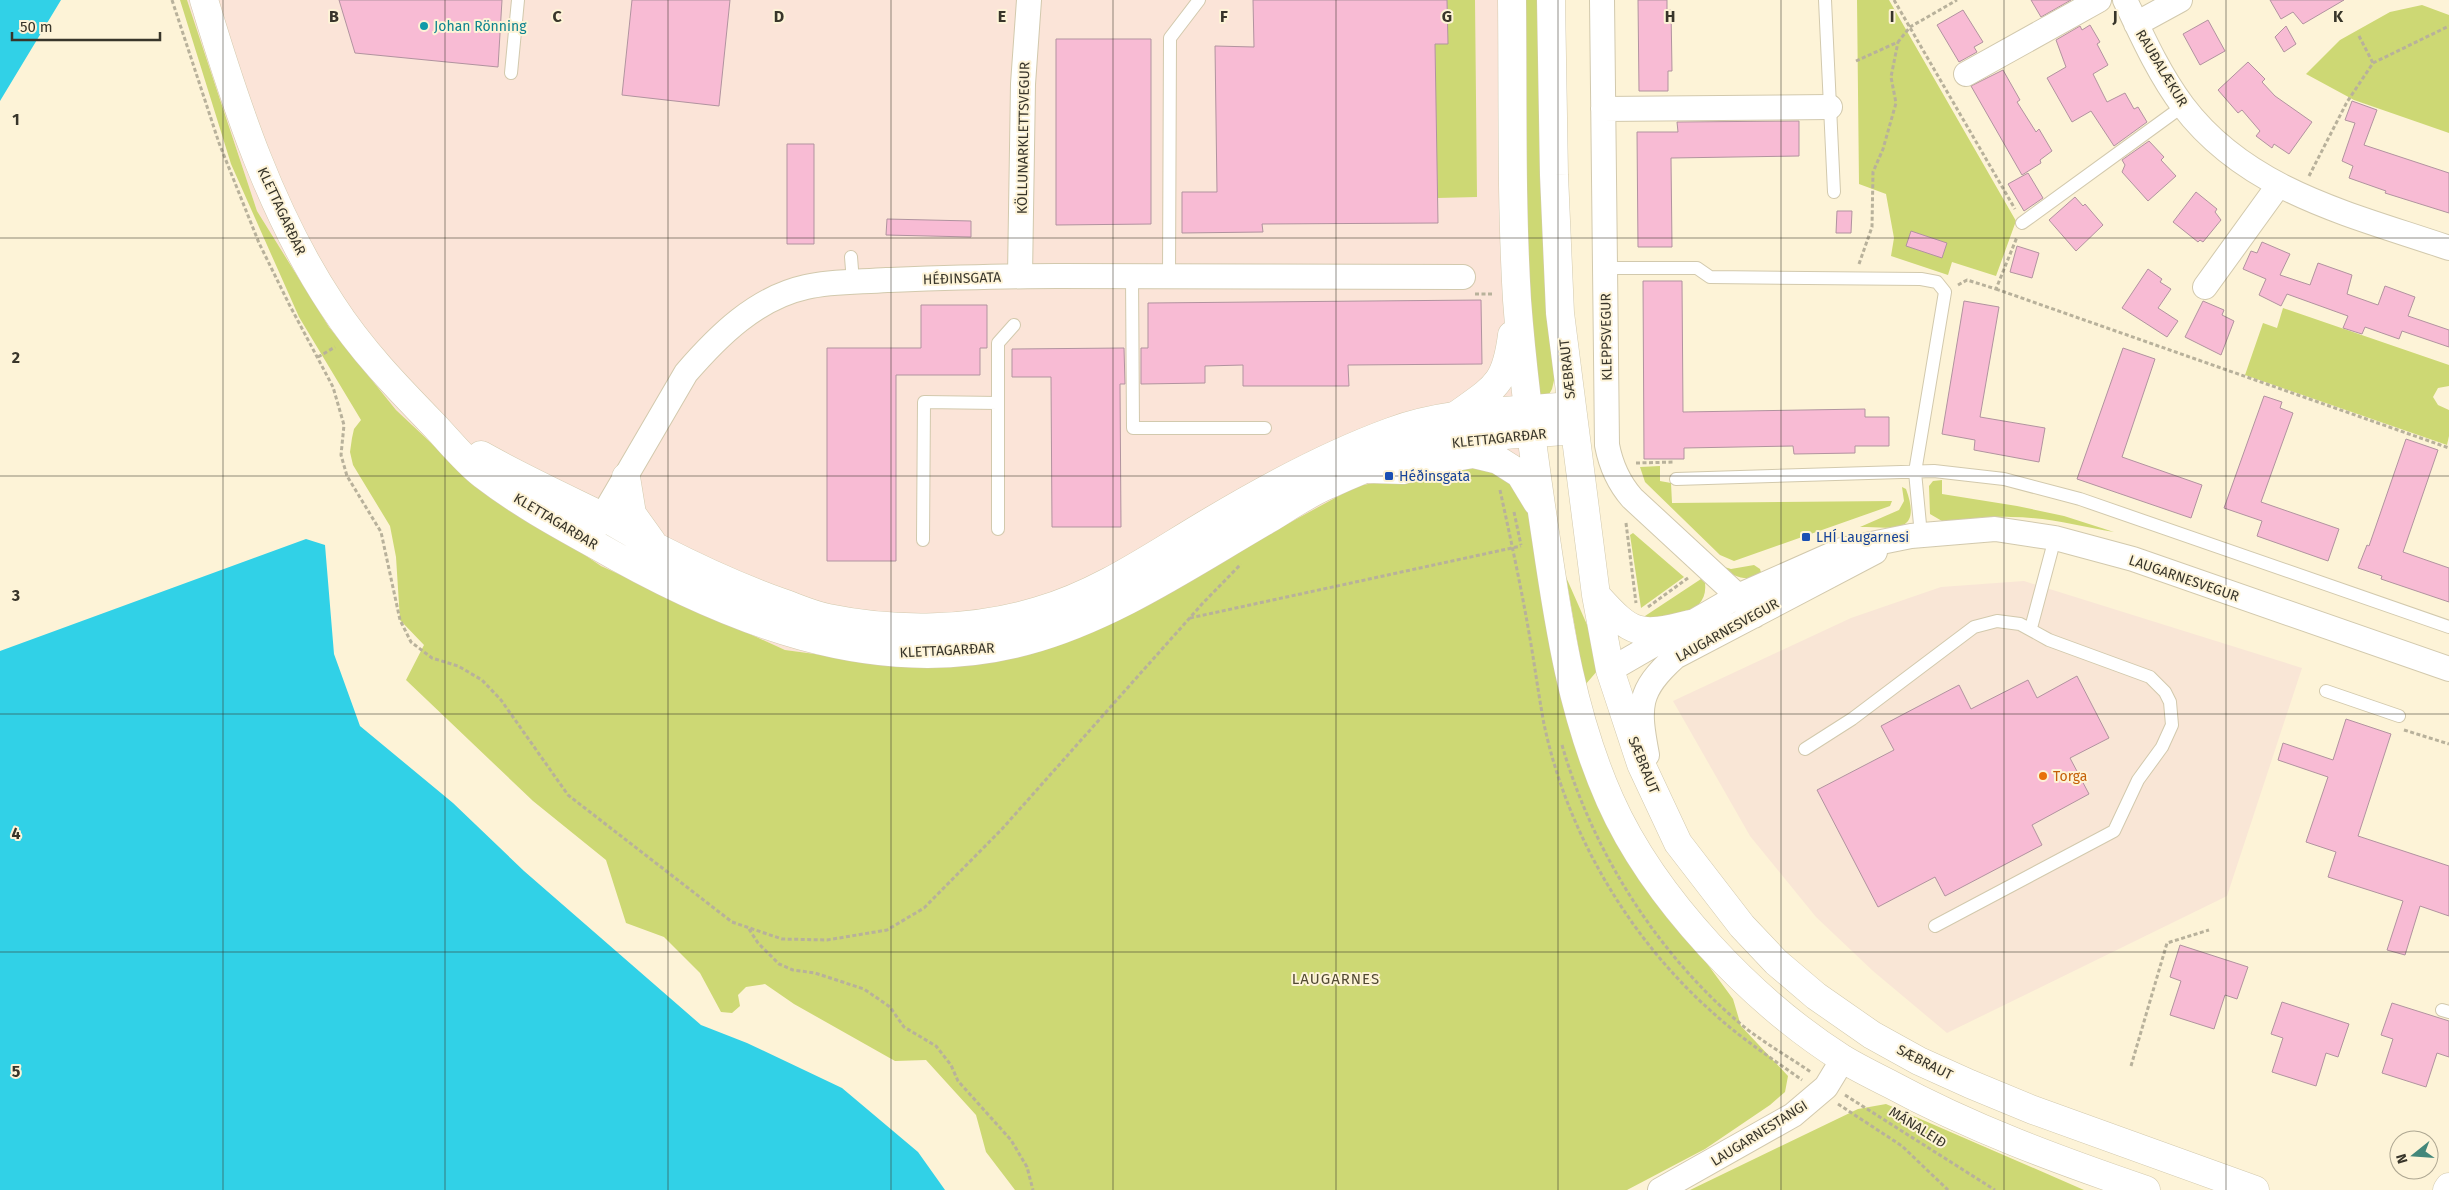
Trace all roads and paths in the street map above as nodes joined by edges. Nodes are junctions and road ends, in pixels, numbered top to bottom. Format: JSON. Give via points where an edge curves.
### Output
{"nodes":[{"id":1,"x":172,"y":0,"type":"edge"},
{"id":2,"x":204,"y":0,"type":"edge"},
{"id":3,"x":518,"y":0,"type":"edge"},
{"id":4,"x":1029,"y":0,"type":"edge"},
{"id":5,"x":1199,"y":0,"type":"edge"},
{"id":6,"x":1512,"y":0,"type":"edge"},
{"id":7,"x":1551,"y":0,"type":"edge"},
{"id":8,"x":1602,"y":0,"type":"edge"},
{"id":9,"x":1825,"y":0,"type":"edge"},
{"id":10,"x":1894,"y":0,"type":"edge"},
{"id":11,"x":1957,"y":0,"type":"edge"},
{"id":12,"x":2099,"y":0,"type":"edge"},
{"id":13,"x":2125,"y":0,"type":"edge"},
{"id":14,"x":2180,"y":0,"type":"edge"},
{"id":15,"x":2136,"y":24,"type":"junction"},
{"id":16,"x":2449,"y":26,"type":"edge"},
{"id":17,"x":1910,"y":28,"type":"junction"},
{"id":18,"x":2359,"y":36,"type":"dead end"},
{"id":19,"x":1898,"y":42,"type":"junction"},
{"id":20,"x":1856,"y":61,"type":"dead end"},
{"id":21,"x":2373,"y":63,"type":"junction"},
{"id":22,"x":511,"y":73,"type":"dead end"},
{"id":23,"x":1966,"y":74,"type":"dead end"},
{"id":24,"x":2183,"y":106,"type":"junction"},
{"id":25,"x":1830,"y":107,"type":"junction"},
{"id":26,"x":1603,"y":110,"type":"junction"},
{"id":27,"x":2306,"y":180,"type":"dead end"},
{"id":28,"x":2278,"y":186,"type":"junction"},
{"id":29,"x":1834,"y":192,"type":"dead end"},
{"id":30,"x":2022,"y":222,"type":"junction"},
{"id":31,"x":2449,"y":248,"type":"edge"},
{"id":32,"x":851,"y":257,"type":"dead end"},
{"id":33,"x":1605,"y":268,"type":"junction"},
{"id":34,"x":1020,"y":276,"type":"junction"},
{"id":35,"x":1132,"y":276,"type":"junction"},
{"id":36,"x":1169,"y":276,"type":"junction"},
{"id":37,"x":1463,"y":277,"type":"dead end"},
{"id":38,"x":1855,"y":279,"type":"junction"},
{"id":39,"x":853,"y":282,"type":"junction"},
{"id":40,"x":2205,"y":287,"type":"dead end"},
{"id":41,"x":1996,"y":289,"type":"junction"},
{"id":42,"x":1945,"y":292,"type":"junction"},
{"id":43,"x":1517,"y":296,"type":"junction"},
{"id":44,"x":1014,"y":325,"type":"dead end"},
{"id":45,"x":342,"y":342,"type":"dead end"},
{"id":46,"x":318,"y":357,"type":"junction"},
{"id":47,"x":998,"y":403,"type":"junction"},
{"id":48,"x":1458,"y":414,"type":"junction"},
{"id":49,"x":1572,"y":418,"type":"junction"},
{"id":50,"x":428,"y":419,"type":"junction"},
{"id":51,"x":1530,"y":422,"type":"junction"},
{"id":52,"x":1265,"y":428,"type":"dead end"},
{"id":53,"x":2449,"y":448,"type":"edge"},
{"id":54,"x":1368,"y":469,"type":"junction"},
{"id":55,"x":1916,"y":472,"type":"junction"},
{"id":56,"x":626,"y":477,"type":"junction"},
{"id":57,"x":1676,"y":480,"type":"dead end"},
{"id":58,"x":1542,"y":509,"type":"junction"},
{"id":59,"x":603,"y":517,"type":"junction"},
{"id":60,"x":1626,"y":518,"type":"dead end"},
{"id":61,"x":998,"y":529,"type":"dead end"},
{"id":62,"x":1916,"y":536,"type":"junction"},
{"id":63,"x":2055,"y":538,"type":"junction"},
{"id":64,"x":923,"y":540,"type":"dead end"},
{"id":65,"x":588,"y":541,"type":"junction"},
{"id":66,"x":1521,"y":546,"type":"dead end"},
{"id":67,"x":656,"y":547,"type":"junction"},
{"id":68,"x":1249,"y":558,"type":"dead end"},
{"id":69,"x":1691,"y":575,"type":"dead end"},
{"id":70,"x":1596,"y":595,"type":"junction"},
{"id":71,"x":1738,"y":596,"type":"junction"},
{"id":72,"x":1636,"y":604,"type":"dead end"},
{"id":73,"x":1647,"y":608,"type":"dead end"},
{"id":74,"x":1754,"y":616,"type":"junction"},
{"id":75,"x":1190,"y":618,"type":"junction"},
{"id":76,"x":1690,"y":624,"type":"junction"},
{"id":77,"x":2449,"y":626,"type":"edge"},
{"id":78,"x":2031,"y":628,"type":"junction"},
{"id":79,"x":2449,"y":669,"type":"edge"},
{"id":80,"x":1610,"y":670,"type":"junction"},
{"id":81,"x":2326,"y":691,"type":"dead end"},
{"id":82,"x":1579,"y":715,"type":"junction"},
{"id":83,"x":2399,"y":716,"type":"dead end"},
{"id":84,"x":1805,"y":749,"type":"dead end"},
{"id":85,"x":1654,"y":792,"type":"junction"},
{"id":86,"x":1935,"y":926,"type":"dead end"},
{"id":87,"x":749,"y":928,"type":"junction"},
{"id":88,"x":2208,"y":930,"type":"dead end"},
{"id":89,"x":1843,"y":1059,"type":"junction"},
{"id":90,"x":2131,"y":1066,"type":"dead end"},
{"id":91,"x":1828,"y":1084,"type":"junction"},
{"id":92,"x":2096,"y":1173,"type":"junction"},
{"id":93,"x":1033,"y":1190,"type":"edge"},
{"id":94,"x":1660,"y":1190,"type":"edge"},
{"id":95,"x":1995,"y":1190,"type":"edge"},
{"id":96,"x":2130,"y":1190,"type":"edge"},
{"id":97,"x":2146,"y":1190,"type":"edge"},
{"id":98,"x":2255,"y":1190,"type":"edge"}],
"edges":[{"from":1,"to":46,"type":"path","via":[[219,143],[259,243]]},
{"from":2,"to":50,"type":"main road","name":"KLETTAGARÐAR","via":[[248,135],[292,237],[352,334]]},
{"from":3,"to":22,"type":"lane"},
{"from":4,"to":34,"type":"street","name":"KÖLLUNARKLETTSVEGUR"},
{"from":5,"to":36,"type":"lane","via":[[1170,38]]},
{"from":6,"to":43,"type":"main road"},
{"from":7,"to":49,"type":"main road","name":"SÆBRAUT","via":[[1560,312]]},
{"from":8,"to":26,"type":"street","name":"KLEPPSVEGUR"},
{"from":9,"to":25,"type":"lane"},
{"from":10,"to":17,"type":"path"},
{"from":11,"to":17,"type":"path"},
{"from":12,"to":23,"type":"street"},
{"from":13,"to":15,"type":"street","name":"RAUÐALÆKUR"},
{"from":14,"to":15,"type":"street"},
{"from":15,"to":24,"type":"street","name":"RAUÐALÆKUR"},
{"from":16,"to":21,"type":"path"},
{"from":17,"to":19,"type":"path"},
{"from":17,"to":30,"type":"path"},
{"from":18,"to":21,"type":"path"},
{"from":19,"to":20,"type":"path"},
{"from":19,"to":38,"type":"path","via":[[1891,77],[1896,103],[1873,172],[1872,227]]},
{"from":21,"to":27,"type":"path","via":[[2347,102]]},
{"from":24,"to":28,"type":"street","name":"RAUÐALÆKUR","via":[[2207,133],[2245,166]]},
{"from":24,"to":30,"type":"lane"},
{"from":25,"to":26,"type":"street"},
{"from":25,"to":29,"type":"lane"},
{"from":26,"to":33,"type":"street","name":"KLEPPSVEGUR"},
{"from":28,"to":31,"type":"street","name":"RAUÐALÆKUR","via":[[2306,199]]},
{"from":28,"to":40,"type":"street"},
{"from":30,"to":41,"type":"path"},
{"from":32,"to":39,"type":"lane"},
{"from":33,"to":38,"type":"lane","via":[[1697,268],[1710,277]]},
{"from":33,"to":71,"type":"street","name":"KLEPPSVEGUR","via":[[1607,445],[1611,465],[1632,498]]},
{"from":34,"to":35,"type":"street","name":"HÉÐINSGATA"},
{"from":34,"to":39,"type":"street","name":"HÉÐINSGATA"},
{"from":35,"to":36,"type":"street","name":"HÉÐINSGATA"},
{"from":35,"to":52,"type":"lane","via":[[1133,428]]},
{"from":36,"to":37,"type":"street","name":"HÉÐINSGATA"},
{"from":38,"to":42,"type":"lane","via":[[1921,279],[1937,282]]},
{"from":39,"to":56,"type":"street","name":"HÉÐINSGATA","via":[[805,287],[774,299],[727,330],[686,374]]},
{"from":41,"to":42,"type":"path","via":[[1967,280]]},
{"from":41,"to":53,"type":"path"},
{"from":42,"to":55,"type":"lane"},
{"from":43,"to":48,"type":"main road","via":[[1509,362],[1501,380]]},
{"from":43,"to":51,"type":"main road"},
{"from":44,"to":47,"type":"lane","via":[[998,343]]},
{"from":45,"to":46,"type":"path"},
{"from":46,"to":87,"type":"path","via":[[333,387],[344,425],[341,454],[346,476],[381,532],[400,620],[411,642],[432,658],[458,666],[482,680],[568,795],[732,922]]},
{"from":47,"to":61,"type":"lane"},
{"from":47,"to":64,"type":"lane","via":[[924,402]]},
{"from":48,"to":51,"type":"main road","name":"KLETTAGARÐAR"},
{"from":48,"to":67,"type":"main road","name":"KLETTAGARÐAR","via":[[1393,430],[1300,471],[1089,592],[1038,611],[980,624],[888,627],[824,618],[762,596]]},
{"from":49,"to":51,"type":"main road","name":"KLETTAGARÐAR"},
{"from":49,"to":70,"type":"main road","name":"SÆBRAUT"},
{"from":50,"to":59,"type":"main road","name":"KLETTAGARÐAR","via":[[477,453]]},
{"from":50,"to":65,"type":"main road","name":"KLETTAGARÐAR","via":[[479,473]]},
{"from":51,"to":54,"type":"main road","name":"KLETTAGARÐAR","via":[[1495,436],[1454,441]]},
{"from":51,"to":58,"type":"main road"},
{"from":54,"to":58,"type":"main road","via":[[1403,470],[1473,454],[1498,460],[1520,474]]},
{"from":54,"to":65,"type":"main road","name":"KLETTAGARÐAR","via":[[1326,486],[1103,613],[1027,641],[970,651],[888,653],[845,648],[803,637],[717,606]]},
{"from":55,"to":57,"type":"lane"},
{"from":55,"to":62,"type":"lane"},
{"from":55,"to":77,"type":"lane","via":[[2004,479],[2080,498]]},
{"from":56,"to":59,"type":"street","name":"HÉÐINSGATA"},
{"from":56,"to":67,"type":"main road","via":[[632,514]]},
{"from":58,"to":82,"type":"main road","via":[[1563,652]]},
{"from":59,"to":65,"type":"street","name":"HÉÐINSGATA"},
{"from":59,"to":67,"type":"main road","name":"KLETTAGARÐAR"},
{"from":60,"to":72,"type":"path"},
{"from":62,"to":63,"type":"street","name":"LAUGARNESVEGUR","via":[[1995,529]]},
{"from":62,"to":71,"type":"street","name":"LAUGARNESVEGUR","via":[[1842,550]]},
{"from":62,"to":74,"type":"street","name":"LAUGARNESVEGUR","via":[[1851,563]]},
{"from":63,"to":78,"type":"lane"},
{"from":63,"to":79,"type":"street","name":"LAUGARNESVEGUR","via":[[2133,559]]},
{"from":66,"to":75,"type":"path"},
{"from":68,"to":75,"type":"path"},
{"from":69,"to":73,"type":"path"},
{"from":70,"to":76,"type":"main road","via":[[1620,622],[1639,631],[1659,632]]},
{"from":70,"to":80,"type":"main road","name":"SÆBRAUT"},
{"from":71,"to":74,"type":"street","name":"KLEPPSVEGUR"},
{"from":71,"to":76,"type":"street","name":"LAUGARNESVEGUR"},
{"from":74,"to":85,"type":"street","name":"LAUGARNESVEGUR","via":[[1675,658],[1646,687],[1642,728]]},
{"from":75,"to":87,"type":"path","via":[[1002,829],[924,908],[886,930],[827,940],[782,939]]},
{"from":76,"to":80,"type":"street","name":"LAUGARNESVEGUR"},
{"from":78,"to":84,"type":"lane","via":[[2009,621],[1974,627],[1852,719]]},
{"from":78,"to":86,"type":"lane","via":[[2049,640],[2150,677],[2170,702],[2172,725],[2162,747],[2138,780],[2114,831]]},
{"from":80,"to":82,"type":"main road","via":[[1592,687]]},
{"from":80,"to":85,"type":"main road","name":"SÆBRAUT","via":[[1641,764]]},
{"from":81,"to":83,"type":"lane"},
{"from":82,"to":89,"type":"main road","via":[[1610,800],[1642,861],[1706,942],[1743,981]]},
{"from":85,"to":98,"type":"main road","name":"SÆBRAUT","via":[[1678,843],[1742,926],[1776,962],[1816,996],[1872,1035],[1970,1084]]},
{"from":87,"to":93,"type":"path","via":[[758,943],[779,964],[864,989],[890,1007],[904,1027],[936,1046],[951,1065],[958,1081],[1011,1140],[1027,1167]]},
{"from":88,"to":90,"type":"path","via":[[2167,943]]},
{"from":89,"to":91,"type":"street","name":"LAUGARNESTANGI"},
{"from":89,"to":92,"type":"main road","via":[[1932,1107]]},
{"from":91,"to":94,"type":"street","name":"LAUGARNESTANGI","via":[[1793,1115]]},
{"from":91,"to":95,"type":"path","name":"MÁNALEIÐ"},
{"from":92,"to":96,"type":"lane"},
{"from":92,"to":97,"type":"main road"}]}
